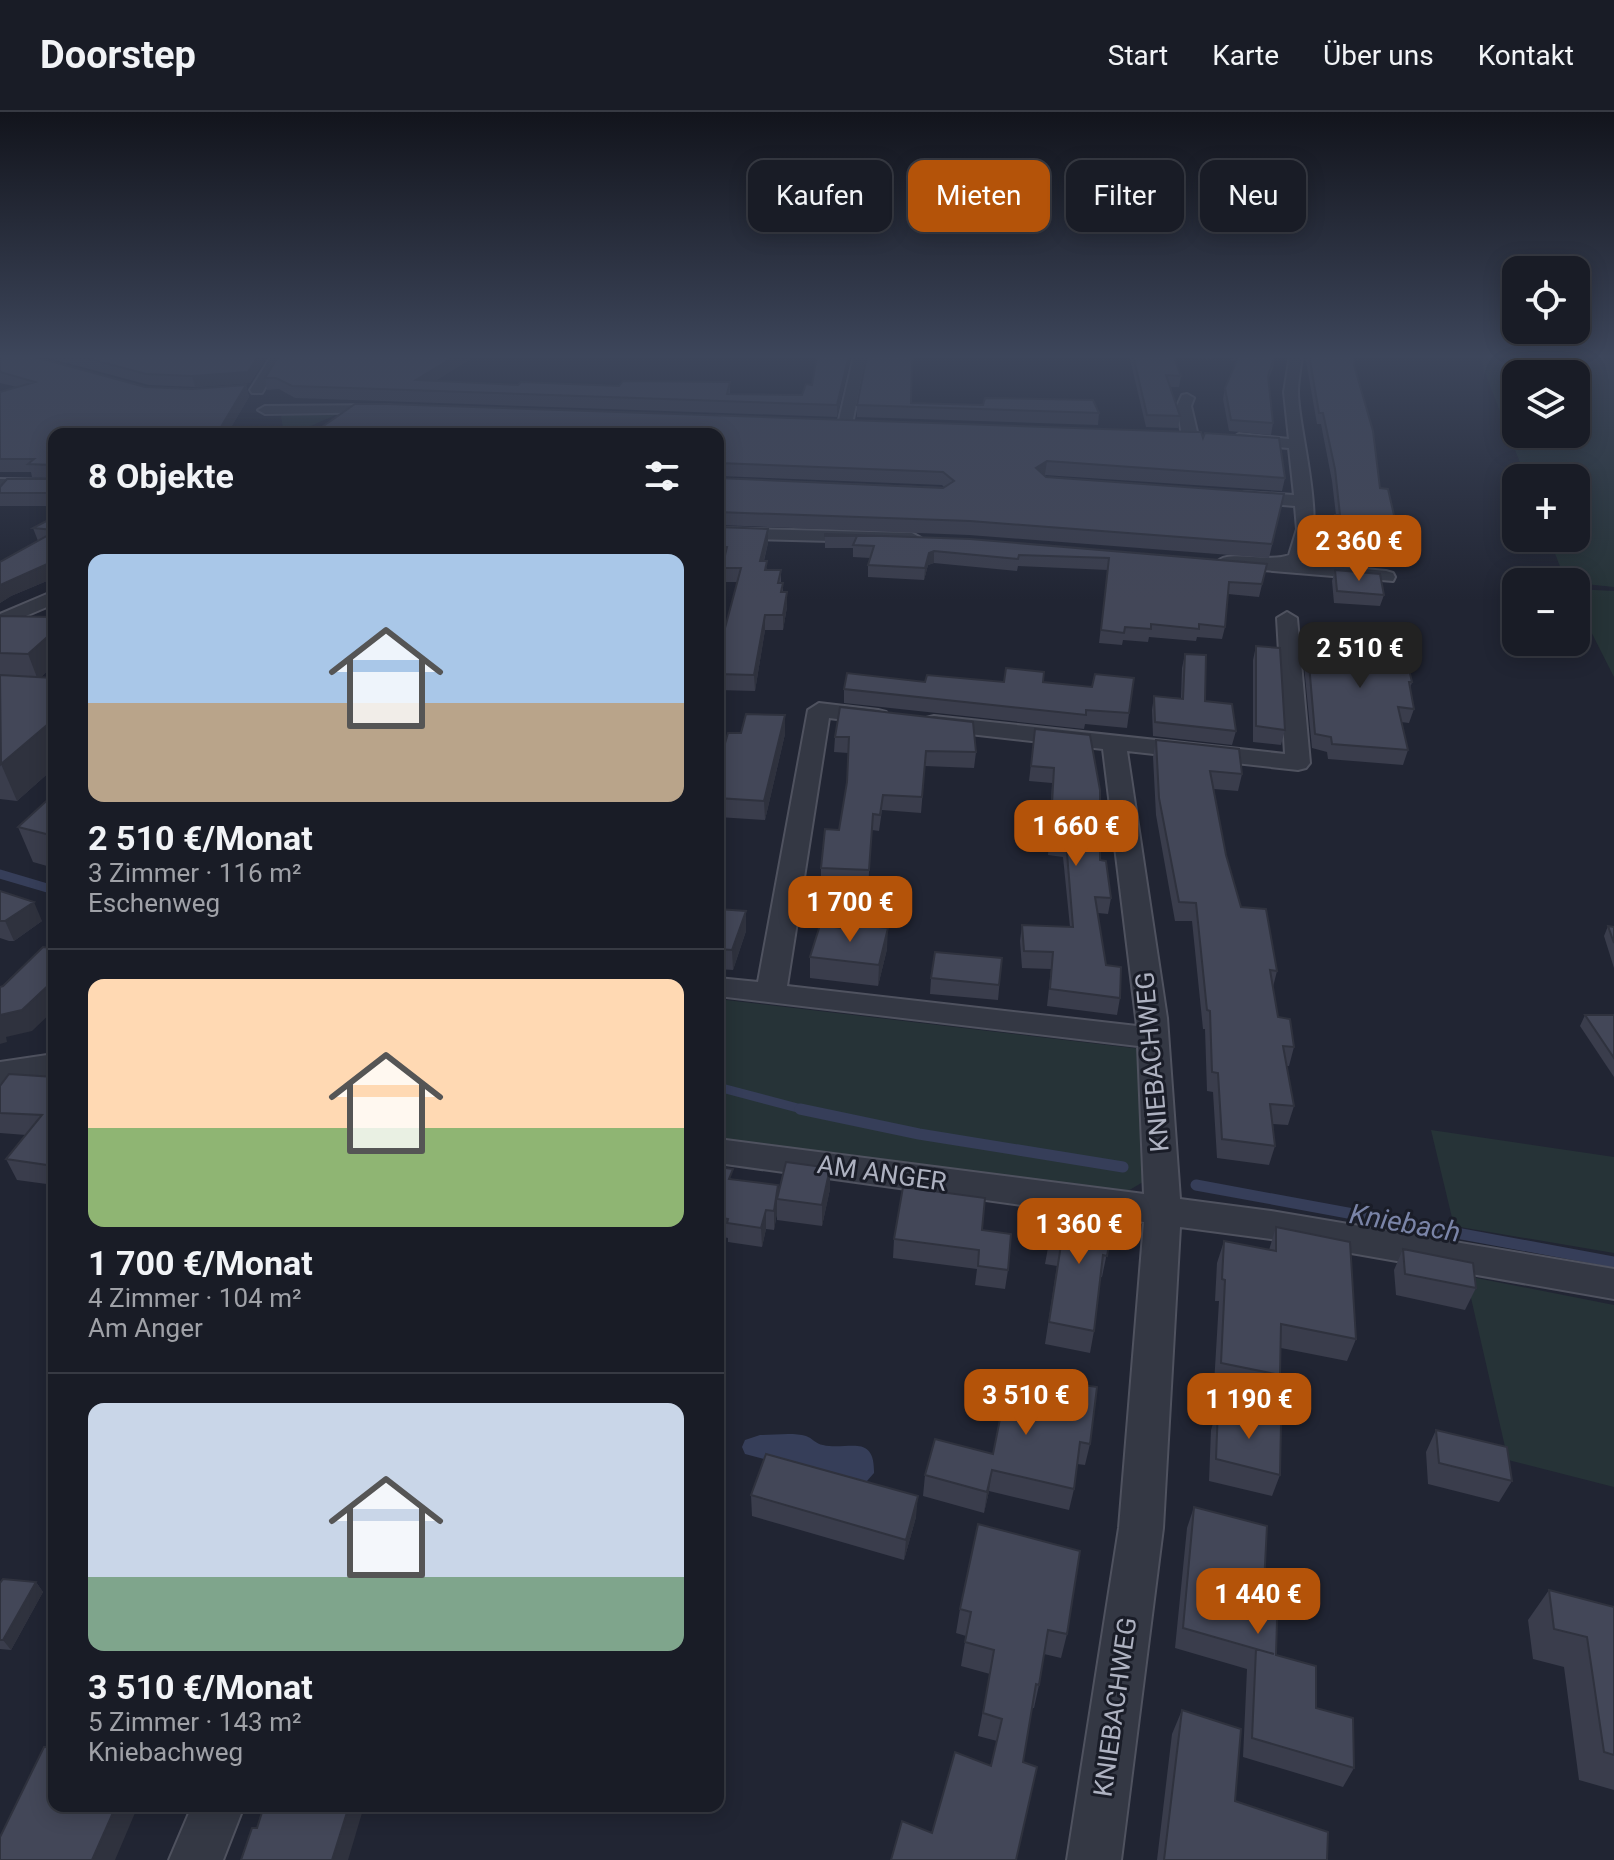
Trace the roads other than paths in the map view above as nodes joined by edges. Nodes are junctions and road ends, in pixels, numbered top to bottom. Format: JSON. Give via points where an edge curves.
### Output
{"nodes":[{"id":1,"x":1204,"y":437,"type":"edge"},
{"id":2,"x":1296,"y":437,"type":"edge"},
{"id":3,"x":1297,"y":444,"type":"junction"},
{"id":4,"x":0,"y":484,"type":"edge"},
{"id":5,"x":48,"y":485,"type":"edge"},
{"id":6,"x":1226,"y":495,"type":"edge"},
{"id":7,"x":1302,"y":501,"type":"junction"},
{"id":8,"x":724,"y":533,"type":"edge"},
{"id":9,"x":931,"y":539,"type":"edge"},
{"id":10,"x":1202,"y":559,"type":"edge"},
{"id":11,"x":1279,"y":565,"type":"junction"},
{"id":12,"x":1386,"y":577,"type":"dead end"},
{"id":13,"x":48,"y":600,"type":"edge"},
{"id":14,"x":1287,"y":618,"type":"dead end"},
{"id":15,"x":0,"y":621,"type":"edge"},
{"id":16,"x":1114,"y":742,"type":"junction"},
{"id":17,"x":724,"y":988,"type":"edge"},
{"id":18,"x":771,"y":994,"type":"junction"},
{"id":19,"x":1154,"y":1038,"type":"junction"},
{"id":20,"x":48,"y":1063,"type":"edge"},
{"id":21,"x":0,"y":1073,"type":"edge"},
{"id":22,"x":724,"y":1152,"type":"edge"},
{"id":23,"x":1163,"y":1210,"type":"junction"},
{"id":24,"x":1614,"y":1284,"type":"edge"},
{"id":25,"x":216,"y":1812,"type":"edge"},
{"id":26,"x":196,"y":1860,"type":"edge"},
{"id":27,"x":1094,"y":1860,"type":"edge"}],
"edges":[{"from":1,"to":3,"type":"street"},
{"from":2,"to":3,"type":"street"},
{"from":3,"to":7,"type":"street"},
{"from":4,"to":5,"type":"street"},
{"from":6,"to":7,"type":"street"},
{"from":7,"to":11,"type":"street","via":[[1306,529],[1297,558]]},
{"from":8,"to":9,"type":"street","via":[[872,527]]},
{"from":10,"to":11,"type":"street"},
{"from":11,"to":12,"type":"street"},
{"from":13,"to":15,"type":"street"},
{"from":14,"to":16,"type":"street","via":[[1298,763]]},
{"from":16,"to":18,"type":"street","via":[[819,710]]},
{"from":16,"to":19,"type":"street","name":"KNIEBACHWEG"},
{"from":17,"to":18,"type":"street"},
{"from":18,"to":19,"type":"street"},
{"from":19,"to":23,"type":"street","name":"KNIEBACHWEG"},
{"from":20,"to":21,"type":"street"},
{"from":22,"to":23,"type":"street","name":"AM ANGER"},
{"from":23,"to":24,"type":"street","name":"AM ANGER"},
{"from":23,"to":27,"type":"street","name":"KNIEBACHWEG","via":[[1141,1528]]},
{"from":25,"to":26,"type":"street"}]}
